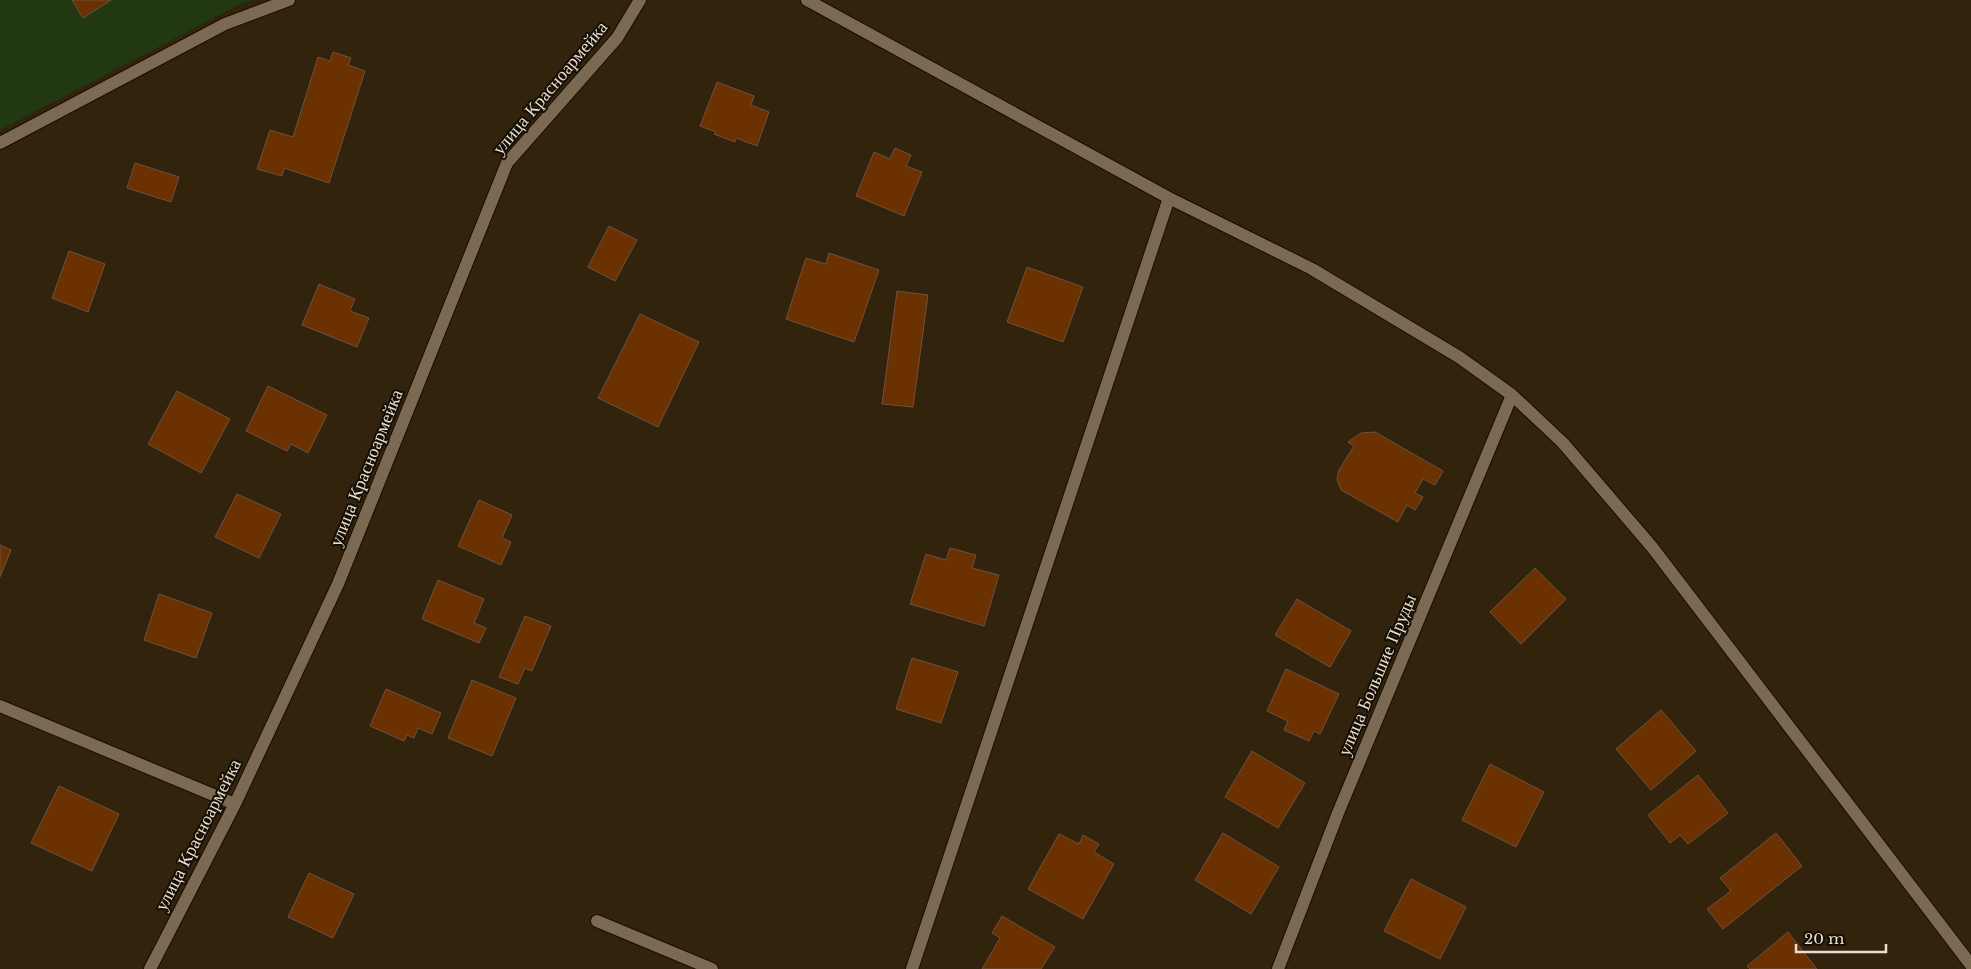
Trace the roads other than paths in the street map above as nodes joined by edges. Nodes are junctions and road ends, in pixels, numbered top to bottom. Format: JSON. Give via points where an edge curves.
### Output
{"nodes":[{"id":1,"x":289,"y":0,"type":"edge"},
{"id":2,"x":640,"y":0,"type":"edge"},
{"id":3,"x":807,"y":0,"type":"edge"},
{"id":4,"x":0,"y":143,"type":"edge"},
{"id":5,"x":1169,"y":198,"type":"junction"},
{"id":6,"x":1512,"y":395,"type":"junction"},
{"id":7,"x":0,"y":706,"type":"edge"},
{"id":8,"x":235,"y":804,"type":"junction"},
{"id":9,"x":597,"y":921,"type":"dead end"},
{"id":10,"x":1971,"y":964,"type":"edge"},
{"id":11,"x":150,"y":969,"type":"edge"},
{"id":12,"x":712,"y":969,"type":"edge"},
{"id":13,"x":912,"y":969,"type":"edge"},
{"id":14,"x":1278,"y":969,"type":"edge"}],
"edges":[{"from":1,"to":4,"type":"street","via":[[224,24]]},
{"from":2,"to":8,"type":"street","name":"улица Красноармейка","via":[[617,38],[507,163],[338,584]]},
{"from":3,"to":5,"type":"street"},
{"from":5,"to":6,"type":"street","via":[[1312,269],[1459,357]]},
{"from":5,"to":13,"type":"street"},
{"from":6,"to":10,"type":"street","via":[[1563,443],[1652,548]]},
{"from":6,"to":14,"type":"street","name":"улица Большие Пруды","via":[[1338,814]]},
{"from":7,"to":8,"type":"street"},
{"from":8,"to":11,"type":"street","name":"улица Красноармейка"},
{"from":9,"to":12,"type":"street"}]}
